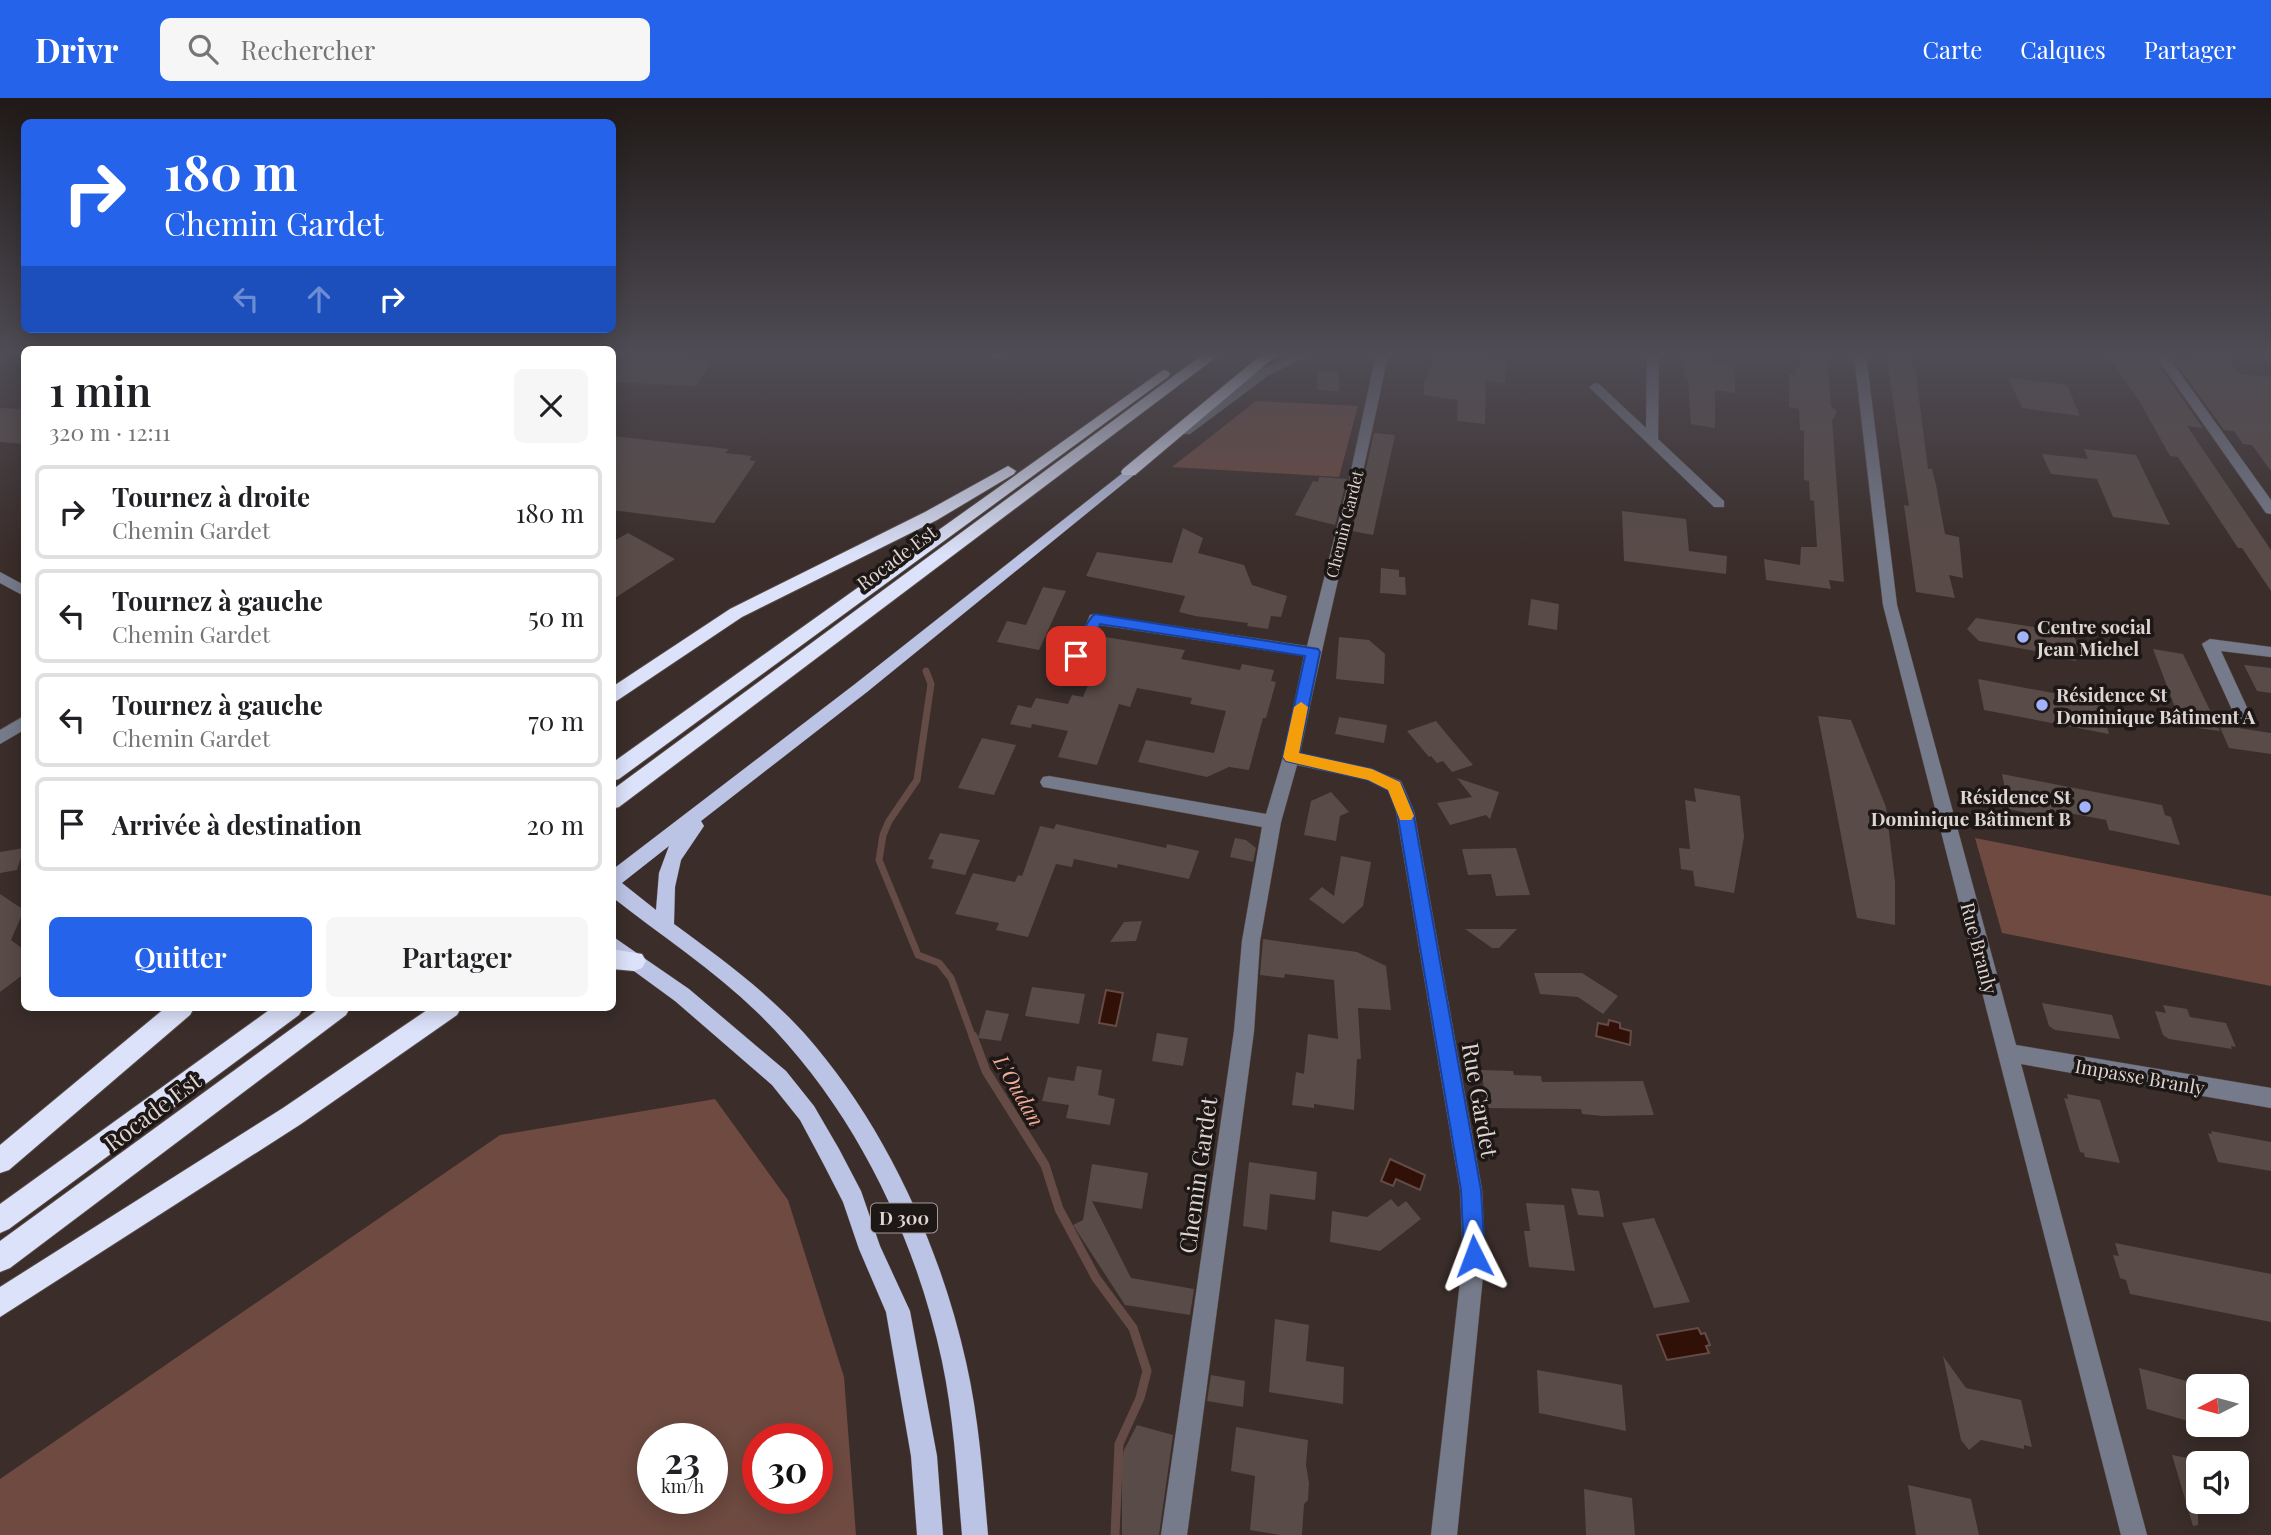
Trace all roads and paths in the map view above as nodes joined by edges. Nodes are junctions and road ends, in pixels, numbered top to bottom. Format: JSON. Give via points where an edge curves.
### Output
{"nodes":[{"id":1,"x":1095,"y":422,"type":"edge"},
{"id":2,"x":1121,"y":422,"type":"edge"},
{"id":3,"x":1189,"y":422,"type":"edge"},
{"id":4,"x":1197,"y":422,"type":"edge"},
{"id":5,"x":1368,"y":422,"type":"edge"},
{"id":6,"x":1633,"y":422,"type":"edge"},
{"id":7,"x":1652,"y":422,"type":"edge"},
{"id":8,"x":1868,"y":422,"type":"edge"},
{"id":9,"x":2209,"y":422,"type":"edge"},
{"id":10,"x":1652,"y":439,"type":"junction"},
{"id":11,"x":1129,"y":472,"type":"junction"},
{"id":12,"x":1005,"y":479,"type":"junction"},
{"id":13,"x":1719,"y":504,"type":"dead end"},
{"id":14,"x":2271,"y":510,"type":"edge"},
{"id":15,"x":0,"y":578,"type":"edge"},
{"id":16,"x":21,"y":589,"type":"edge"},
{"id":17,"x":1313,"y":652,"type":"junction"},
{"id":18,"x":2271,"y":652,"type":"edge"},
{"id":19,"x":1067,"y":667,"type":"dead end"},
{"id":20,"x":616,"y":694,"type":"edge"},
{"id":21,"x":2242,"y":714,"type":"dead end"},
{"id":22,"x":21,"y":724,"type":"edge"},
{"id":23,"x":805,"y":731,"type":"junction"},
{"id":24,"x":0,"y":738,"type":"edge"},
{"id":25,"x":1291,"y":757,"type":"junction"},
{"id":26,"x":616,"y":771,"type":"edge"},
{"id":27,"x":1049,"y":782,"type":"dead end"},
{"id":28,"x":616,"y":799,"type":"edge"},
{"id":29,"x":1272,"y":822,"type":"junction"},
{"id":30,"x":616,"y":880,"type":"edge"},
{"id":31,"x":616,"y":886,"type":"edge"},
{"id":32,"x":665,"y":929,"type":"junction"},
{"id":33,"x":623,"y":960,"type":"edge"},
{"id":34,"x":177,"y":1011,"type":"edge"},
{"id":35,"x":286,"y":1011,"type":"edge"},
{"id":36,"x":334,"y":1011,"type":"edge"},
{"id":37,"x":446,"y":1012,"type":"edge"},
{"id":38,"x":2008,"y":1054,"type":"junction"},
{"id":39,"x":2271,"y":1098,"type":"edge"},
{"id":40,"x":0,"y":1161,"type":"edge"},
{"id":41,"x":0,"y":1220,"type":"edge"},
{"id":42,"x":0,"y":1258,"type":"edge"},
{"id":43,"x":0,"y":1303,"type":"edge"},
{"id":44,"x":930,"y":1535,"type":"edge"},
{"id":45,"x":975,"y":1535,"type":"edge"},
{"id":46,"x":1174,"y":1535,"type":"edge"},
{"id":47,"x":1444,"y":1535,"type":"edge"},
{"id":48,"x":2134,"y":1535,"type":"edge"}],
"edges":[{"from":1,"to":12,"type":"highway","name":"Rocade Est"},
{"from":2,"to":28,"type":"highway","name":"Rocade Est"},
{"from":3,"to":11,"type":"highway"},
{"from":4,"to":11,"type":"street"},
{"from":5,"to":17,"type":"street","name":"Chemin Gardet"},
{"from":6,"to":10,"type":"street"},
{"from":7,"to":10,"type":"street"},
{"from":8,"to":38,"type":"street","name":"Rue Branly","via":[[1890,605]]},
{"from":9,"to":14,"type":"street"},
{"from":10,"to":13,"type":"street"},
{"from":11,"to":23,"type":"main road"},
{"from":12,"to":20,"type":"highway","via":[[736,613]]},
{"from":12,"to":26,"type":"highway","name":"Rocade Est"},
{"from":15,"to":16,"type":"street"},
{"from":17,"to":19,"type":"street","via":[[1095,619],[1085,646]]},
{"from":17,"to":25,"type":"street","name":"Chemin Gardet"},
{"from":18,"to":21,"type":"street","via":[[2210,644]]},
{"from":22,"to":24,"type":"street"},
{"from":23,"to":30,"type":"main road"},
{"from":23,"to":32,"type":"main road","via":[[687,833],[670,865]]},
{"from":25,"to":29,"type":"street","name":"Chemin Gardet"},
{"from":25,"to":47,"type":"street","name":"Rue Gardet","via":[[1372,775],[1395,786],[1405,811],[1471,1190],[1474,1256]]},
{"from":27,"to":29,"type":"street"},
{"from":29,"to":46,"type":"street","name":"Chemin Gardet","via":[[1251,941],[1244,1031]]},
{"from":31,"to":32,"type":"main road","number":"D 300"},
{"from":32,"to":45,"type":"main road","number":"D 300","via":[[763,1005],[821,1068],[862,1128],[937,1298],[954,1362]]},
{"from":33,"to":44,"type":"main road","number":"D 300","via":[[682,995],[779,1077],[807,1113],[831,1156],[898,1311],[924,1456]]},
{"from":34,"to":40,"type":"highway"},
{"from":35,"to":41,"type":"highway","name":"Rocade Est"},
{"from":36,"to":42,"type":"highway","name":"Rocade Est"},
{"from":37,"to":43,"type":"highway"},
{"from":38,"to":39,"type":"street","name":"Impasse Branly"},
{"from":38,"to":48,"type":"street","name":"Rue Branly"}]}
